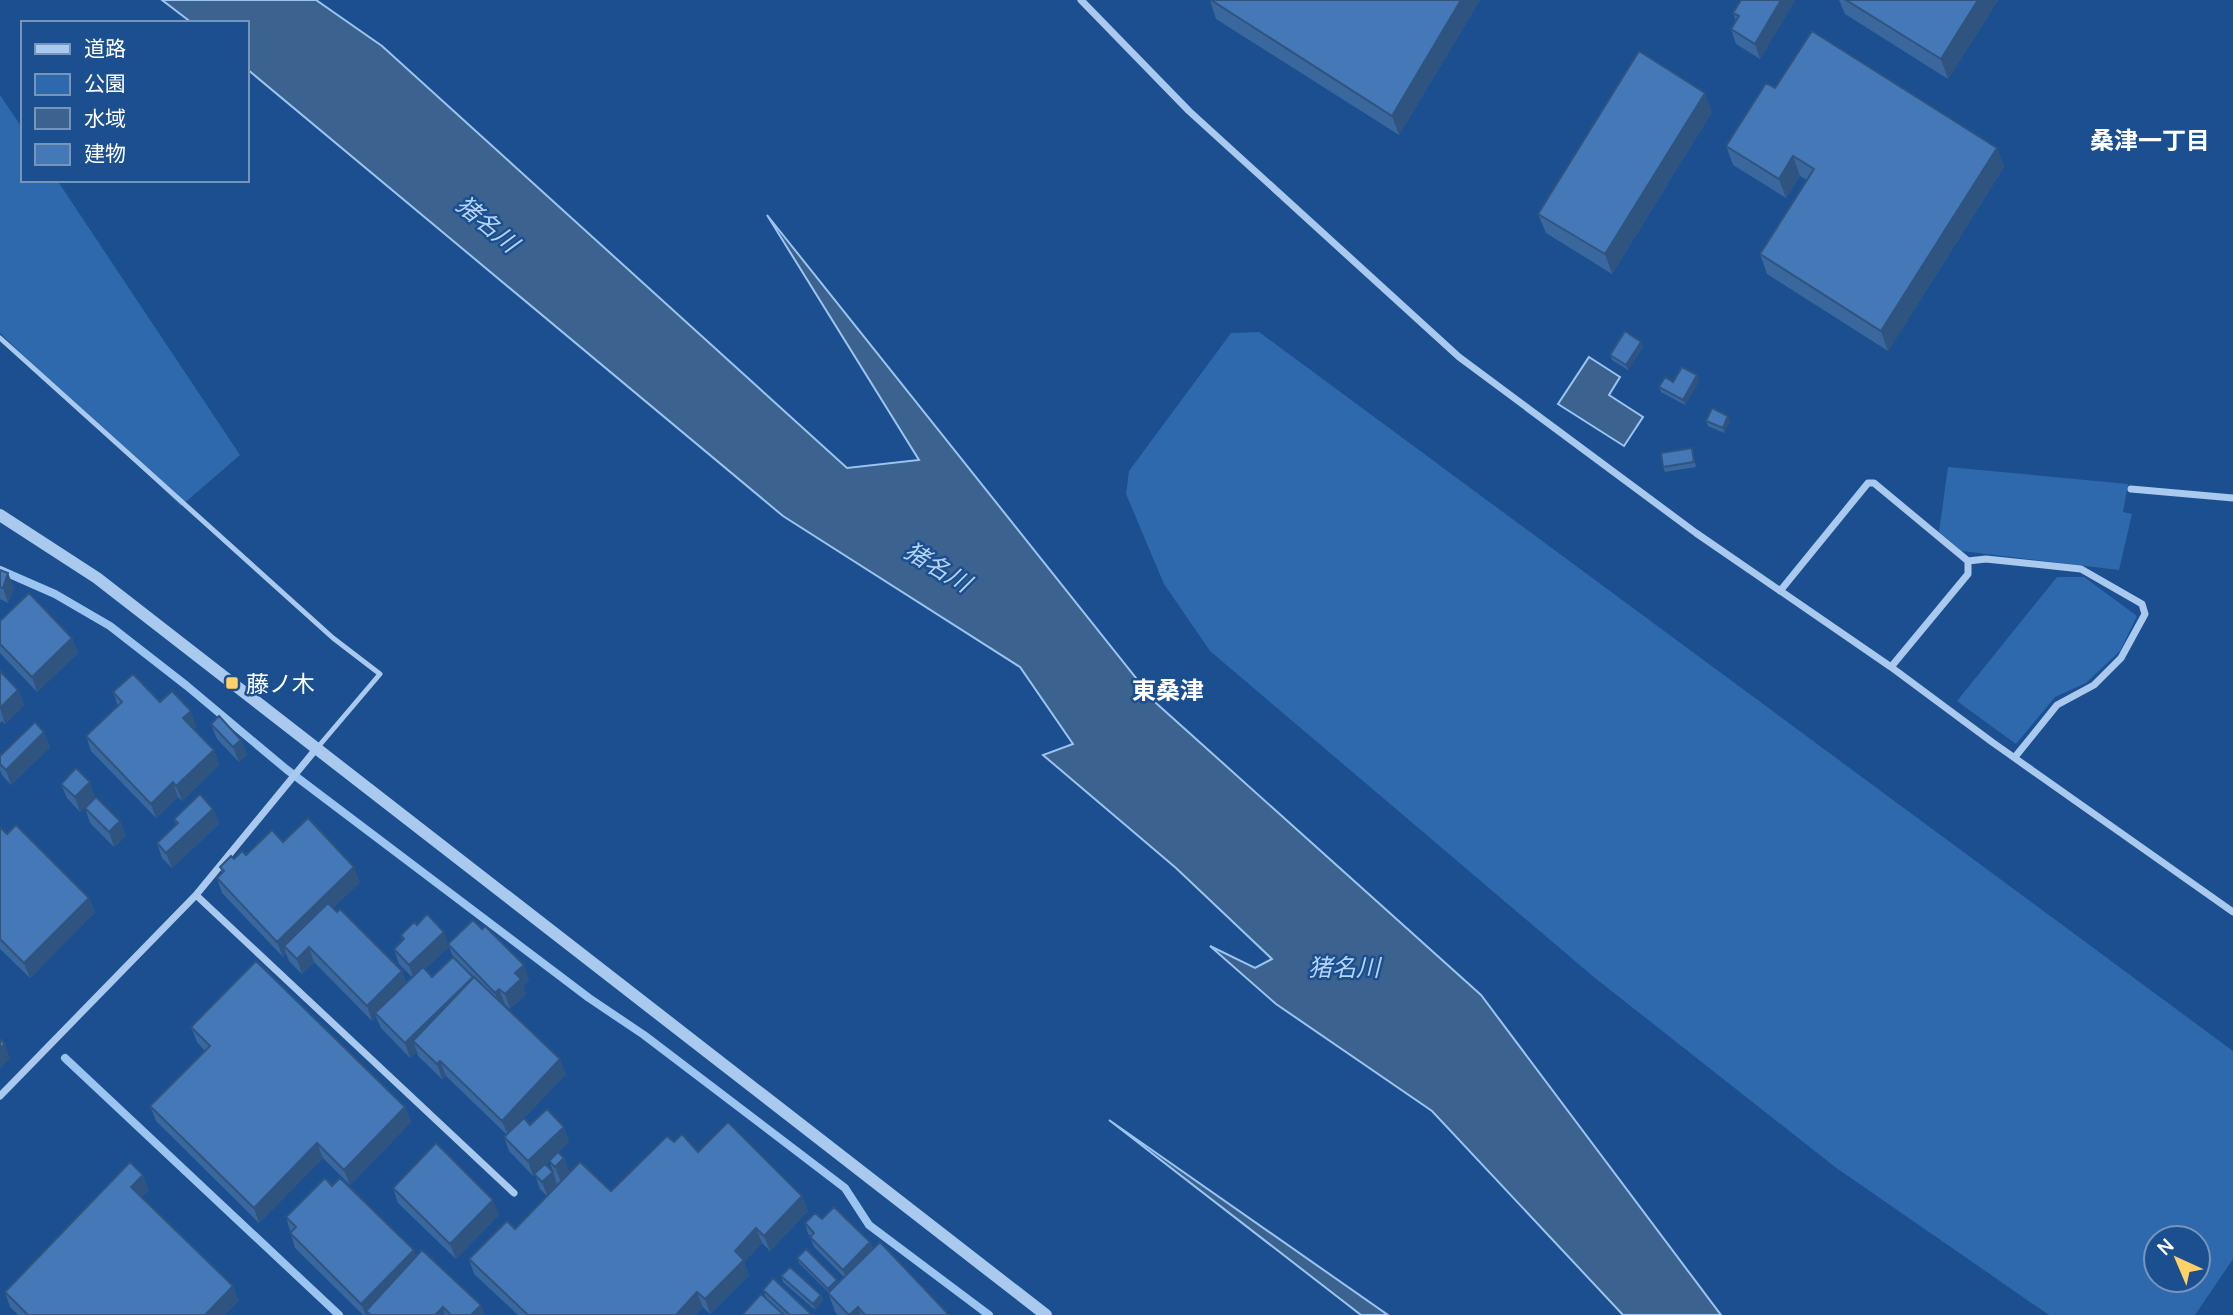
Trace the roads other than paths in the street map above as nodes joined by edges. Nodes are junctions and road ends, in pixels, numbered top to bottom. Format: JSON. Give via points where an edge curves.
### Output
{"nodes":[{"id":1,"x":1081,"y":0,"type":"edge"},
{"id":2,"x":0,"y":338,"type":"edge"},
{"id":3,"x":2131,"y":489,"type":"dead end"},
{"id":4,"x":2233,"y":498,"type":"edge"},
{"id":5,"x":0,"y":515,"type":"edge"},
{"id":6,"x":1968,"y":561,"type":"junction"},
{"id":7,"x":1780,"y":591,"type":"junction"},
{"id":8,"x":1891,"y":667,"type":"junction"},
{"id":9,"x":316,"y":749,"type":"junction"},
{"id":10,"x":2015,"y":757,"type":"junction"},
{"id":11,"x":196,"y":895,"type":"junction"},
{"id":12,"x":2233,"y":912,"type":"edge"},
{"id":13,"x":0,"y":1096,"type":"edge"},
{"id":14,"x":514,"y":1193,"type":"dead end"},
{"id":15,"x":1046,"y":1315,"type":"edge"}],
"edges":[{"from":1,"to":7,"type":"street","via":[[1189,111],[1459,357]]},
{"from":2,"to":9,"type":"lane","via":[[322,628],[380,674]]},
{"from":3,"to":4,"type":"street"},
{"from":5,"to":9,"type":"street","via":[[97,578]]},
{"from":6,"to":7,"type":"street","via":[[1874,482],[1868,483]]},
{"from":6,"to":8,"type":"street","via":[[1968,573]]},
{"from":6,"to":10,"type":"street","via":[[2081,569],[2142,604],[2145,614],[2121,658],[2094,685],[2057,705]]},
{"from":7,"to":8,"type":"street"},
{"from":8,"to":10,"type":"street"},
{"from":9,"to":11,"type":"street"},
{"from":9,"to":15,"type":"street"},
{"from":10,"to":12,"type":"street"},
{"from":11,"to":13,"type":"street"},
{"from":11,"to":14,"type":"street"}]}
